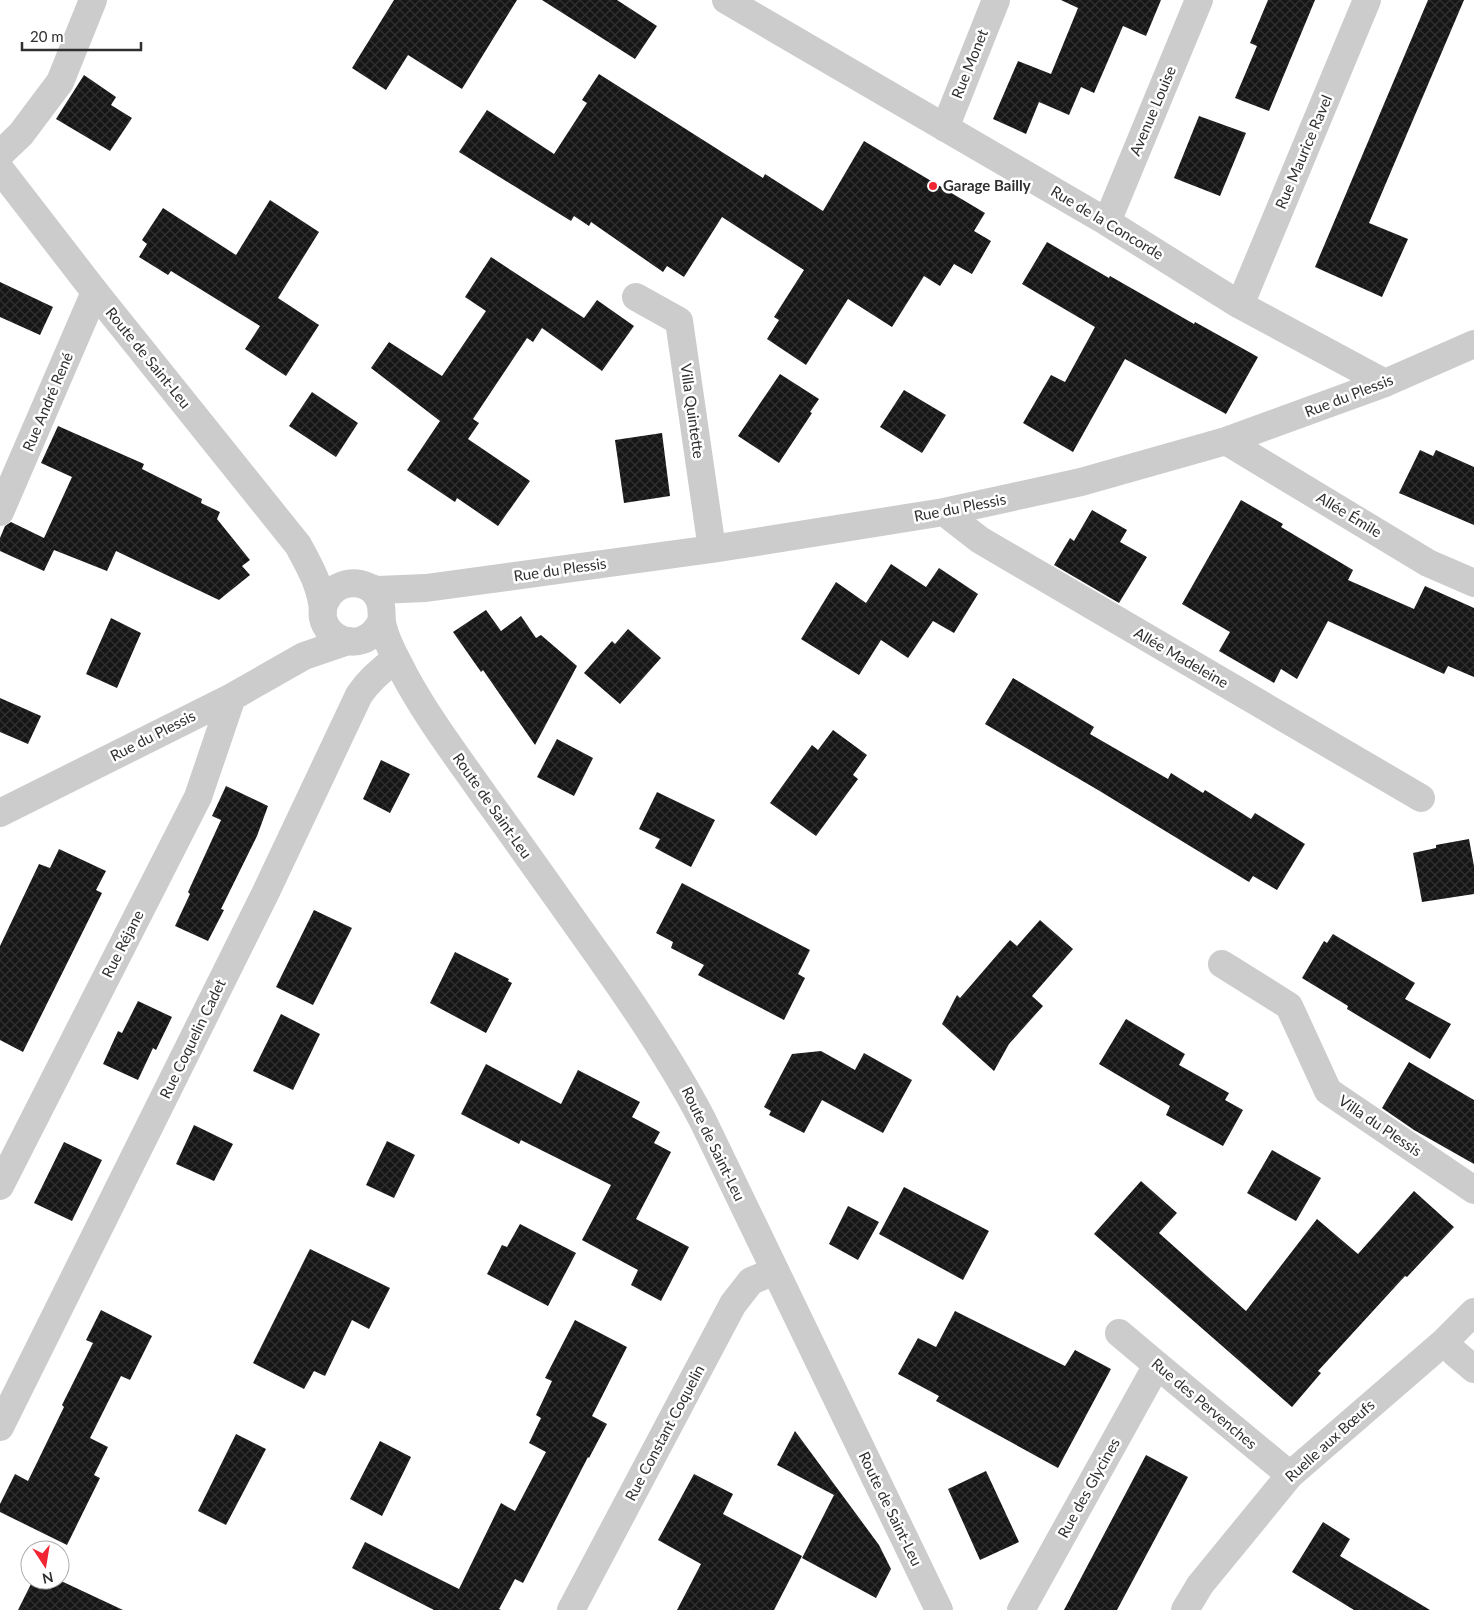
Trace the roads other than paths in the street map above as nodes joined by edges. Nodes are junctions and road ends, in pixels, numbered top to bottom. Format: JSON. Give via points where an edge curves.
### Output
{"nodes":[{"id":1,"x":93,"y":0,"type":"edge"},
{"id":2,"x":726,"y":0,"type":"edge"},
{"id":3,"x":996,"y":0,"type":"edge"},
{"id":4,"x":1199,"y":0,"type":"edge"},
{"id":5,"x":1367,"y":0,"type":"edge"},
{"id":6,"x":945,"y":128,"type":"junction"},
{"id":7,"x":0,"y":154,"type":"edge"},
{"id":8,"x":0,"y":169,"type":"edge"},
{"id":9,"x":1107,"y":222,"type":"junction"},
{"id":10,"x":95,"y":292,"type":"junction"},
{"id":11,"x":636,"y":297,"type":"dead end"},
{"id":12,"x":1240,"y":305,"type":"junction"},
{"id":13,"x":1474,"y":344,"type":"edge"},
{"id":14,"x":1385,"y":383,"type":"junction"},
{"id":15,"x":1226,"y":441,"type":"junction"},
{"id":16,"x":0,"y":512,"type":"edge"},
{"id":17,"x":944,"y":512,"type":"junction"},
{"id":18,"x":298,"y":545,"type":"junction"},
{"id":19,"x":712,"y":549,"type":"junction"},
{"id":20,"x":1474,"y":583,"type":"edge"},
{"id":21,"x":362,"y":585,"type":"junction"},
{"id":22,"x":426,"y":588,"type":"junction"},
{"id":23,"x":324,"y":617,"type":"junction"},
{"id":24,"x":382,"y":617,"type":"junction"},
{"id":25,"x":350,"y":641,"type":"junction"},
{"id":26,"x":304,"y":656,"type":"junction"},
{"id":27,"x":390,"y":663,"type":"junction"},
{"id":28,"x":232,"y":696,"type":"junction"},
{"id":29,"x":1421,"y":798,"type":"dead end"},
{"id":30,"x":0,"y":813,"type":"edge"},
{"id":31,"x":1222,"y":964,"type":"dead end"},
{"id":32,"x":0,"y":1186,"type":"edge"},
{"id":33,"x":1474,"y":1190,"type":"edge"},
{"id":34,"x":775,"y":1271,"type":"junction"},
{"id":35,"x":1474,"y":1312,"type":"edge"},
{"id":36,"x":1119,"y":1332,"type":"dead end"},
{"id":37,"x":1445,"y":1341,"type":"junction"},
{"id":38,"x":1156,"y":1365,"type":"junction"},
{"id":39,"x":1474,"y":1369,"type":"edge"},
{"id":40,"x":0,"y":1428,"type":"edge"},
{"id":41,"x":1290,"y":1474,"type":"junction"},
{"id":42,"x":571,"y":1610,"type":"edge"},
{"id":43,"x":939,"y":1610,"type":"edge"},
{"id":44,"x":1021,"y":1610,"type":"edge"},
{"id":45,"x":1185,"y":1610,"type":"edge"}],
"edges":[{"from":1,"to":7,"type":"street","via":[[60,82],[21,134]]},
{"from":2,"to":6,"type":"street","name":"Rue de la Concorde"},
{"from":3,"to":6,"type":"street","name":"Rue Monet"},
{"from":4,"to":9,"type":"street","name":"Avenue Louise"},
{"from":5,"to":12,"type":"street","name":"Rue Maurice Ravel"},
{"from":6,"to":9,"type":"street","name":"Rue de la Concorde"},
{"from":8,"to":10,"type":"street","name":"Route de Saint-Leu"},
{"from":9,"to":12,"type":"street","name":"Rue de la Concorde"},
{"from":10,"to":16,"type":"street","name":"Rue André René"},
{"from":10,"to":18,"type":"street","name":"Route de Saint-Leu"},
{"from":11,"to":19,"type":"street","name":"Villa Quintette","via":[[679,321]]},
{"from":12,"to":14,"type":"street","name":"Rue de la Concorde"},
{"from":13,"to":14,"type":"street","name":"Rue du Plessis"},
{"from":14,"to":15,"type":"street","name":"Rue du Plessis"},
{"from":15,"to":17,"type":"street","name":"Rue du Plessis","via":[[1081,482]]},
{"from":15,"to":20,"type":"street","name":"Allée Émile","via":[[1428,563]]},
{"from":17,"to":19,"type":"street","name":"Rue du Plessis"},
{"from":17,"to":29,"type":"street","name":"Allée Madeleine","via":[[980,540]]},
{"from":18,"to":21,"type":"street","name":"Route de Saint-Leu","via":[[330,571]]},
{"from":18,"to":23,"type":"street","name":"Route de Saint-Leu","via":[[318,586]]},
{"from":19,"to":22,"type":"street","name":"Rue du Plessis"},
{"from":21,"to":22,"type":"street","name":"Rue du Plessis","via":[[377,590]]},
{"from":21,"to":23,"type":"street","via":[[344,584],[336,588],[324,603]]},
{"from":21,"to":24,"type":"street","via":[[377,595]]},
{"from":22,"to":24,"type":"street","name":"Rue du Plessis","via":[[393,601]]},
{"from":23,"to":25,"type":"street","via":[[329,630]]},
{"from":23,"to":26,"type":"street","name":"Rue du Plessis","via":[[321,634]]},
{"from":24,"to":25,"type":"street","via":[[371,636],[362,641]]},
{"from":24,"to":27,"type":"street","name":"Route de Saint-Leu"},
{"from":25,"to":26,"type":"street","name":"Rue du Plessis"},
{"from":25,"to":27,"type":"street","name":"Route de Saint-Leu"},
{"from":26,"to":28,"type":"street","name":"Rue du Plessis"},
{"from":27,"to":34,"type":"street","name":"Route de Saint-Leu","via":[[671,1062]]},
{"from":27,"to":40,"type":"street","name":"Rue Coquelin Cadet","via":[[359,695],[265,894]]},
{"from":28,"to":30,"type":"street","name":"Rue du Plessis"},
{"from":28,"to":32,"type":"street","name":"Rue Réjane","via":[[198,797]]},
{"from":31,"to":33,"type":"street","name":"Villa du Plessis","via":[[1289,1006],[1328,1091]]},
{"from":34,"to":42,"type":"street","name":"Rue Constant Coquelin","via":[[751,1281],[733,1304]]},
{"from":34,"to":43,"type":"street","name":"Route de Saint-Leu"},
{"from":35,"to":37,"type":"street","name":"Ruelle aux Bœufs"},
{"from":36,"to":38,"type":"street","name":"Rue des Pervenches"},
{"from":37,"to":39,"type":"street"},
{"from":37,"to":41,"type":"street","name":"Ruelle aux Bœufs"},
{"from":38,"to":41,"type":"street","name":"Rue des Pervenches"},
{"from":38,"to":44,"type":"street","name":"Rue des Glycines"},
{"from":41,"to":45,"type":"street","name":"Ruelle aux Bœufs","via":[[1200,1585]]}]}
